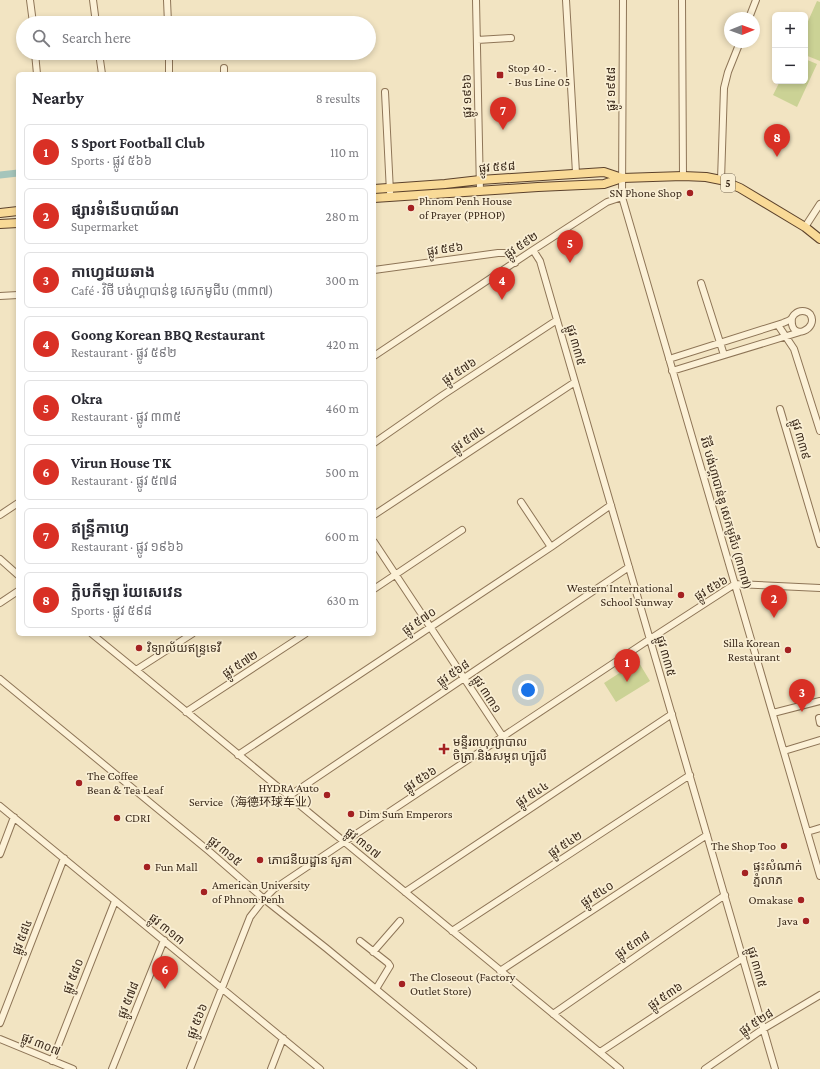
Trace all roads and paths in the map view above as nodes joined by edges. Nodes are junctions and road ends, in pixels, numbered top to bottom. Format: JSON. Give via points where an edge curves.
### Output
{"nodes":[{"id":1,"x":30,"y":0,"type":"edge"},
{"id":2,"x":93,"y":0,"type":"edge"},
{"id":3,"x":167,"y":0,"type":"edge"},
{"id":4,"x":476,"y":0,"type":"edge"},
{"id":5,"x":566,"y":0,"type":"edge"},
{"id":6,"x":623,"y":0,"type":"edge"},
{"id":7,"x":682,"y":0,"type":"edge"},
{"id":8,"x":756,"y":0,"type":"edge"},
{"id":9,"x":751,"y":12,"type":"edge"},
{"id":10,"x":31,"y":16,"type":"edge"},
{"id":11,"x":95,"y":16,"type":"edge"},
{"id":12,"x":168,"y":16,"type":"edge"},
{"id":13,"x":511,"y":38,"type":"dead end"},
{"id":14,"x":477,"y":40,"type":"junction"},
{"id":15,"x":738,"y":48,"type":"edge"},
{"id":16,"x":36,"y":60,"type":"edge"},
{"id":17,"x":100,"y":60,"type":"edge"},
{"id":18,"x":169,"y":60,"type":"edge"},
{"id":19,"x":37,"y":72,"type":"edge"},
{"id":20,"x":102,"y":72,"type":"edge"},
{"id":21,"x":170,"y":72,"type":"edge"},
{"id":22,"x":385,"y":92,"type":"dead end"},
{"id":23,"x":576,"y":173,"type":"junction"},
{"id":24,"x":683,"y":176,"type":"junction"},
{"id":25,"x":622,"y":178,"type":"junction"},
{"id":26,"x":480,"y":180,"type":"junction"},
{"id":27,"x":720,"y":180,"type":"junction"},
{"id":28,"x":390,"y":188,"type":"junction"},
{"id":29,"x":376,"y":190,"type":"edge"},
{"id":30,"x":480,"y":191,"type":"junction"},
{"id":31,"x":390,"y":197,"type":"junction"},
{"id":32,"x":376,"y":198,"type":"edge"},
{"id":33,"x":622,"y":198,"type":"junction"},
{"id":34,"x":820,"y":204,"type":"edge"},
{"id":35,"x":16,"y":211,"type":"edge"},
{"id":36,"x":0,"y":212,"type":"edge"},
{"id":37,"x":16,"y":223,"type":"edge"},
{"id":38,"x":0,"y":224,"type":"edge"},
{"id":39,"x":805,"y":227,"type":"junction"},
{"id":40,"x":820,"y":239,"type":"edge"},
{"id":41,"x":533,"y":250,"type":"junction"},
{"id":42,"x":514,"y":262,"type":"junction"},
{"id":43,"x":376,"y":270,"type":"edge"},
{"id":44,"x":701,"y":283,"type":"dead end"},
{"id":45,"x":16,"y":295,"type":"edge"},
{"id":46,"x":0,"y":296,"type":"edge"},
{"id":47,"x":792,"y":318,"type":"junction"},
{"id":48,"x":557,"y":320,"type":"junction"},
{"id":49,"x":778,"y":325,"type":"junction"},
{"id":50,"x":800,"y":332,"type":"junction"},
{"id":51,"x":786,"y":336,"type":"junction"},
{"id":52,"x":720,"y":343,"type":"junction"},
{"id":53,"x":376,"y":355,"type":"edge"},
{"id":54,"x":724,"y":355,"type":"junction"},
{"id":55,"x":669,"y":359,"type":"junction"},
{"id":56,"x":672,"y":371,"type":"junction"},
{"id":57,"x":575,"y":382,"type":"junction"},
{"id":58,"x":780,"y":409,"type":"dead end"},
{"id":59,"x":820,"y":431,"type":"edge"},
{"id":60,"x":376,"y":442,"type":"edge"},
{"id":61,"x":521,"y":502,"type":"dead end"},
{"id":62,"x":16,"y":504,"type":"edge"},
{"id":63,"x":611,"y":505,"type":"junction"},
{"id":64,"x":376,"y":514,"type":"edge"},
{"id":65,"x":0,"y":515,"type":"edge"},
{"id":66,"x":462,"y":530,"type":"dead end"},
{"id":67,"x":820,"y":544,"type":"edge"},
{"id":68,"x":376,"y":545,"type":"edge"},
{"id":69,"x":551,"y":547,"type":"junction"},
{"id":70,"x":0,"y":560,"type":"edge"},
{"id":71,"x":629,"y":567,"type":"junction"},
{"id":72,"x":16,"y":572,"type":"edge"},
{"id":73,"x":396,"y":575,"type":"junction"},
{"id":74,"x":735,"y":584,"type":"junction"},
{"id":75,"x":376,"y":588,"type":"edge"},
{"id":76,"x":820,"y":588,"type":"edge"},
{"id":77,"x":16,"y":592,"type":"edge"},
{"id":78,"x":0,"y":603,"type":"edge"},
{"id":79,"x":430,"y":627,"type":"junction"},
{"id":80,"x":94,"y":636,"type":"edge"},
{"id":81,"x":189,"y":636,"type":"edge"},
{"id":82,"x":302,"y":636,"type":"edge"},
{"id":83,"x":650,"y":639,"type":"junction"},
{"id":84,"x":136,"y":670,"type":"junction"},
{"id":85,"x":464,"y":678,"type":"junction"},
{"id":86,"x":0,"y":679,"type":"edge"},
{"id":87,"x":820,"y":701,"type":"edge"},
{"id":88,"x":186,"y":712,"type":"junction"},
{"id":89,"x":672,"y":714,"type":"junction"},
{"id":90,"x":773,"y":714,"type":"junction"},
{"id":91,"x":503,"y":737,"type":"junction"},
{"id":92,"x":820,"y":740,"type":"edge"},
{"id":93,"x":784,"y":751,"type":"junction"},
{"id":94,"x":238,"y":755,"type":"junction"},
{"id":95,"x":690,"y":775,"type":"junction"},
{"id":96,"x":289,"y":796,"type":"junction"},
{"id":97,"x":0,"y":806,"type":"edge"},
{"id":98,"x":14,"y":818,"type":"junction"},
{"id":99,"x":820,"y":828,"type":"edge"},
{"id":100,"x":807,"y":832,"type":"junction"},
{"id":101,"x":707,"y":836,"type":"junction"},
{"id":102,"x":344,"y":842,"type":"junction"},
{"id":103,"x":0,"y":854,"type":"edge"},
{"id":104,"x":64,"y":858,"type":"junction"},
{"id":105,"x":820,"y":876,"type":"edge"},
{"id":106,"x":404,"y":892,"type":"junction"},
{"id":107,"x":725,"y":895,"type":"junction"},
{"id":108,"x":264,"y":899,"type":"junction"},
{"id":109,"x":116,"y":901,"type":"junction"},
{"id":110,"x":400,"y":921,"type":"dead end"},
{"id":111,"x":452,"y":931,"type":"junction"},
{"id":112,"x":164,"y":940,"type":"junction"},
{"id":113,"x":360,"y":941,"type":"dead end"},
{"id":114,"x":373,"y":952,"type":"junction"},
{"id":115,"x":743,"y":958,"type":"junction"},
{"id":116,"x":500,"y":971,"type":"junction"},
{"id":117,"x":222,"y":988,"type":"junction"},
{"id":118,"x":376,"y":989,"type":"junction"},
{"id":119,"x":820,"y":995,"type":"edge"},
{"id":120,"x":553,"y":1014,"type":"junction"},
{"id":121,"x":0,"y":1023,"type":"edge"},
{"id":122,"x":763,"y":1029,"type":"junction"},
{"id":123,"x":283,"y":1038,"type":"junction"},
{"id":124,"x":0,"y":1039,"type":"edge"},
{"id":125,"x":600,"y":1052,"type":"junction"},
{"id":126,"x":52,"y":1060,"type":"junction"},
{"id":127,"x":73,"y":1069,"type":"edge"},
{"id":128,"x":112,"y":1069,"type":"edge"},
{"id":129,"x":190,"y":1069,"type":"edge"},
{"id":130,"x":271,"y":1069,"type":"edge"},
{"id":131,"x":320,"y":1069,"type":"edge"},
{"id":132,"x":473,"y":1069,"type":"edge"},
{"id":133,"x":620,"y":1069,"type":"edge"},
{"id":134,"x":705,"y":1069,"type":"edge"},
{"id":135,"x":775,"y":1069,"type":"edge"}],
"edges":[{"from":1,"to":10,"type":"street"},
{"from":2,"to":11,"type":"street"},
{"from":3,"to":12,"type":"street"},
{"from":4,"to":14,"type":"street","name":"ផ្លូវ ១៩៦៦"},
{"from":5,"to":23,"type":"street"},
{"from":6,"to":25,"type":"street","name":"ផ្លូវ ១៩៥៨"},
{"from":7,"to":24,"type":"street"},
{"from":8,"to":9,"type":"street"},
{"from":13,"to":14,"type":"street"},
{"from":14,"to":26,"type":"street","name":"ផ្លូវ ១៩៦៦"},
{"from":15,"to":27,"type":"street","via":[[724,88]]},
{"from":16,"to":19,"type":"street"},
{"from":17,"to":20,"type":"street"},
{"from":18,"to":21,"type":"street"},
{"from":22,"to":28,"type":"street"},
{"from":23,"to":25,"type":"main road","name":"ផ្លូវ ៥៩៨","number":"5","via":[[604,172]]},
{"from":23,"to":26,"type":"main road","name":"ផ្លូវ ៥៩៨","number":"5"},
{"from":24,"to":25,"type":"main road","name":"ផ្លូវ ៥៩៨","number":"5"},
{"from":24,"to":27,"type":"main road","name":"ផ្លូវ ៥៩៨","number":"5"},
{"from":25,"to":30,"type":"main road","name":"ផ្លូវ ៥៩៨","number":"5","via":[[604,184]]},
{"from":25,"to":33,"type":"street","name":"វិថី បង់ហ្គាបាន់ឌូ សេកមូជីប (៣៣៧)"},
{"from":26,"to":28,"type":"main road","name":"ផ្លូវ ៥៩៨","number":"5"},
{"from":26,"to":30,"type":"street","name":"ផ្លូវ ១៩៦៦"},
{"from":27,"to":39,"type":"main road","name":"ផ្លូវ ៥៩៨","number":"5","via":[[754,195]]},
{"from":28,"to":29,"type":"main road","name":"ផ្លូវ ៥៩៨","number":"5"},
{"from":28,"to":31,"type":"street"},
{"from":30,"to":31,"type":"main road","name":"ផ្លូវ ៥៩៨","number":"5"},
{"from":31,"to":32,"type":"main road","name":"ផ្លូវ ៥៩៨","number":"5"},
{"from":33,"to":41,"type":"street","name":"ផ្លូវ ៥៩២","via":[[607,202]]},
{"from":33,"to":55,"type":"street","name":"វិថី បង់ហ្គាបាន់ឌូ សេកមូជីប (៣៣៧)"},
{"from":34,"to":39,"type":"street"},
{"from":35,"to":36,"type":"main road"},
{"from":37,"to":38,"type":"main road"},
{"from":39,"to":40,"type":"main road","name":"ផ្លូវ ៥៩៨","number":"5"},
{"from":41,"to":42,"type":"street","name":"ផ្លូវ ៥៩២"},
{"from":41,"to":48,"type":"street","name":"ផ្លូវ ៣៣៥","via":[[540,261]]},
{"from":42,"to":43,"type":"street","name":"ផ្លូវ ៥៩៦","via":[[512,256],[498,253]]},
{"from":42,"to":53,"type":"street","name":"ផ្លូវ ៥៩២"},
{"from":44,"to":52,"type":"street"},
{"from":45,"to":46,"type":"street"},
{"from":47,"to":49,"type":"street"},
{"from":47,"to":50,"type":"street","via":[[793,327]]},
{"from":47,"to":50,"type":"street","via":[[799,311],[806,311],[812,316],[815,323],[807,331]]},
{"from":48,"to":57,"type":"street","name":"ផ្លូវ ៣៣៥"},
{"from":48,"to":60,"type":"street","name":"ផ្លូវ ៥៧៦"},
{"from":49,"to":51,"type":"street"},
{"from":49,"to":52,"type":"street"},
{"from":50,"to":51,"type":"street"},
{"from":51,"to":54,"type":"street"},
{"from":51,"to":59,"type":"street","via":[[794,349]]},
{"from":52,"to":54,"type":"street"},
{"from":52,"to":55,"type":"street"},
{"from":54,"to":56,"type":"street"},
{"from":55,"to":56,"type":"street","name":"វិថី បង់ហ្គាបាន់ឌូ សេកមូជីប (៣៣៧)"},
{"from":56,"to":74,"type":"street","name":"វិថី បង់ហ្គាបាន់ឌូ សេកមូជីប (៣៣៧)"},
{"from":57,"to":63,"type":"street","name":"ផ្លូវ ៣៣៥"},
{"from":57,"to":64,"type":"street","name":"ផ្លូវ ៥៧៤"},
{"from":58,"to":67,"type":"street","name":"ផ្លូវ ៣៣៩"},
{"from":61,"to":69,"type":"street"},
{"from":62,"to":65,"type":"street"},
{"from":63,"to":69,"type":"street","name":"ផ្លូវ ៥៧០"},
{"from":63,"to":71,"type":"street","name":"ផ្លូវ ៣៣៥"},
{"from":66,"to":73,"type":"street"},
{"from":68,"to":73,"type":"street","name":"ផ្លូវ ៣៣១"},
{"from":69,"to":79,"type":"street","name":"ផ្លូវ ៥៧០"},
{"from":70,"to":72,"type":"street"},
{"from":71,"to":83,"type":"street","name":"ផ្លូវ ៣៣៥"},
{"from":71,"to":85,"type":"street","name":"ផ្លូវ ៥៦៨"},
{"from":73,"to":75,"type":"street"},
{"from":73,"to":79,"type":"street","name":"ផ្លូវ ៣៣១"},
{"from":74,"to":76,"type":"street","name":"ផ្លូវ ៥៦៦"},
{"from":74,"to":83,"type":"street","name":"ផ្លូវ ៥៦៦"},
{"from":74,"to":90,"type":"street","name":"វិថី បង់ហ្គាបាន់ឌូ សេកមូជីប (៣៣៧)"},
{"from":77,"to":78,"type":"street"},
{"from":79,"to":85,"type":"street","name":"ផ្លូវ ៣៣១"},
{"from":79,"to":94,"type":"street","name":"ផ្លូវ ៥៧០"},
{"from":80,"to":84,"type":"street","name":"ផ្លូវ ៣១៧"},
{"from":81,"to":84,"type":"street"},
{"from":82,"to":88,"type":"street","name":"ផ្លូវ ៥៧២"},
{"from":83,"to":89,"type":"street","name":"ផ្លូវ ៣៣៥"},
{"from":83,"to":91,"type":"street","name":"ផ្លូវ ៥៦៦"},
{"from":84,"to":88,"type":"street","name":"ផ្លូវ ៣១៧"},
{"from":85,"to":91,"type":"street","name":"ផ្លូវ ៣៣១"},
{"from":85,"to":96,"type":"street","name":"ផ្លូវ ៥៦៨"},
{"from":86,"to":108,"type":"street","name":"ផ្លូវ ៣១៥"},
{"from":87,"to":90,"type":"street"},
{"from":88,"to":94,"type":"street","name":"ផ្លូវ ៣១៧"},
{"from":89,"to":95,"type":"street","name":"ផ្លូវ ៣៣៥"},
{"from":89,"to":106,"type":"street","name":"ផ្លូវ ៥៤៤"},
{"from":90,"to":93,"type":"street","name":"វិថី បង់ហ្គាបាន់ឌូ សេកមូជីប (៣៣៧)"},
{"from":91,"to":102,"type":"street","name":"ផ្លូវ ៥៦៦"},
{"from":92,"to":93,"type":"street"},
{"from":93,"to":100,"type":"street","name":"វិថី បង់ហ្គាបាន់ឌូ សេកមូជីប (៣៣៧)"},
{"from":94,"to":96,"type":"street","name":"ផ្លូវ ៣១៧"},
{"from":95,"to":101,"type":"street","name":"ផ្លូវ ៣៣៥"},
{"from":95,"to":111,"type":"street","name":"ផ្លូវ ៥៤២"},
{"from":96,"to":102,"type":"street","name":"ផ្លូវ ៣១៧"},
{"from":97,"to":98,"type":"street","name":"ផ្លូវ ៣១៣"},
{"from":98,"to":103,"type":"street"},
{"from":98,"to":104,"type":"street","name":"ផ្លូវ ៣១៣"},
{"from":99,"to":100,"type":"street"},
{"from":100,"to":105,"type":"street","name":"វិថី បង់ហ្គាបាន់ឌូ សេកមូជីប (៣៣៧)"},
{"from":101,"to":107,"type":"street","name":"ផ្លូវ ៣៣៥"},
{"from":101,"to":116,"type":"street","name":"ផ្លូវ ៥៤០"},
{"from":102,"to":106,"type":"street","name":"ផ្លូវ ៣១៧"},
{"from":102,"to":108,"type":"street","name":"ផ្លូវ ៥៦៦"},
{"from":104,"to":109,"type":"street","name":"ផ្លូវ ៣១៣"},
{"from":104,"to":121,"type":"street","name":"ផ្លូវ ៥៨៤"},
{"from":106,"to":111,"type":"street","name":"ផ្លូវ ៣១៧"},
{"from":107,"to":115,"type":"street","name":"ផ្លូវ ៣៣៥"},
{"from":107,"to":120,"type":"street","name":"ផ្លូវ ៥៣៨"},
{"from":108,"to":117,"type":"street","name":"ផ្លូវ ៥៦៦","via":[[250,917]]},
{"from":108,"to":118,"type":"street","name":"ផ្លូវ ៣១៥"},
{"from":109,"to":112,"type":"street","name":"ផ្លូវ ៣១៣"},
{"from":109,"to":126,"type":"street","name":"ផ្លូវ ៥៨០"},
{"from":110,"to":114,"type":"street"},
{"from":111,"to":116,"type":"street","name":"ផ្លូវ ៣១៧"},
{"from":112,"to":117,"type":"street","name":"ផ្លូវ ៣១៣"},
{"from":112,"to":128,"type":"street","name":"ផ្លូវ ៥៧៨"},
{"from":113,"to":114,"type":"street"},
{"from":114,"to":118,"type":"street","via":[[390,966]]},
{"from":115,"to":122,"type":"street","name":"ផ្លូវ ៣៣៥"},
{"from":115,"to":125,"type":"street","name":"ផ្លូវ ៥៣៦"},
{"from":116,"to":120,"type":"street","name":"ផ្លូវ ៣១៧"},
{"from":117,"to":123,"type":"street","name":"ផ្លូវ ៣១៣"},
{"from":117,"to":129,"type":"street","name":"ផ្លូវ ៥៦៦"},
{"from":118,"to":132,"type":"street","name":"ផ្លូវ ៣១៥"},
{"from":119,"to":122,"type":"street","name":"ផ្លូវ ៥២៨"},
{"from":120,"to":125,"type":"street","name":"ផ្លូវ ៣១៧"},
{"from":122,"to":134,"type":"street","name":"ផ្លូវ ៥២៨"},
{"from":122,"to":135,"type":"street","name":"ផ្លូវ ៣៣៥"},
{"from":123,"to":130,"type":"street"},
{"from":123,"to":131,"type":"street","name":"ផ្លូវ ៣១៣"},
{"from":124,"to":126,"type":"street","name":"ផ្លូវ ៣០៧"},
{"from":125,"to":133,"type":"street","name":"ផ្លូវ ៣១៧"},
{"from":126,"to":127,"type":"street","name":"ផ្លូវ ៣០៧"}]}
